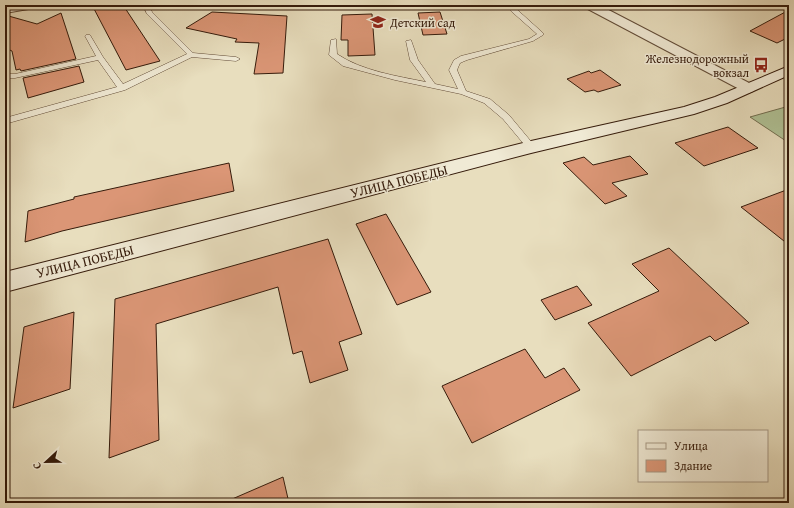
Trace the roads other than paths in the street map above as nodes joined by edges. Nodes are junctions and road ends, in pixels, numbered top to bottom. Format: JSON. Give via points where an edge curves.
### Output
{"nodes":[{"id":1,"x":30,"y":5,"type":"edge"},
{"id":2,"x":146,"y":5,"type":"edge"},
{"id":3,"x":509,"y":5,"type":"edge"},
{"id":4,"x":590,"y":5,"type":"edge"},
{"id":5,"x":5,"y":8,"type":"edge"},
{"id":6,"x":88,"y":36,"type":"dead end"},
{"id":7,"x":334,"y":40,"type":"dead end"},
{"id":8,"x":409,"y":41,"type":"dead end"},
{"id":9,"x":191,"y":55,"type":"junction"},
{"id":10,"x":100,"y":57,"type":"junction"},
{"id":11,"x":236,"y":59,"type":"dead end"},
{"id":12,"x":789,"y":70,"type":"edge"},
{"id":13,"x":5,"y":76,"type":"edge"},
{"id":14,"x":432,"y":85,"type":"junction"},
{"id":15,"x":122,"y":88,"type":"junction"},
{"id":16,"x":748,"y":88,"type":"junction"},
{"id":17,"x":463,"y":92,"type":"junction"},
{"id":18,"x":5,"y":121,"type":"edge"},
{"id":19,"x":531,"y":147,"type":"junction"},
{"id":20,"x":5,"y":282,"type":"edge"}],
"edges":[{"from":1,"to":5,"type":"street"},
{"from":2,"to":9,"type":"lane","via":[[149,13]]},
{"from":3,"to":17,"type":"lane","via":[[541,34],[531,40],[457,62],[453,70]]},
{"from":4,"to":16,"type":"street"},
{"from":6,"to":10,"type":"lane"},
{"from":7,"to":14,"type":"lane","via":[[333,55],[346,64]]},
{"from":8,"to":14,"type":"lane","via":[[414,60]]},
{"from":9,"to":11,"type":"lane"},
{"from":9,"to":15,"type":"lane"},
{"from":10,"to":13,"type":"lane"},
{"from":10,"to":15,"type":"lane"},
{"from":12,"to":16,"type":"street","name":"УЛИЦА ПОБЕДЫ"},
{"from":14,"to":17,"type":"lane"},
{"from":15,"to":18,"type":"lane"},
{"from":16,"to":19,"type":"street","name":"УЛИЦА ПОБЕДЫ","via":[[688,110]]},
{"from":17,"to":19,"type":"lane","via":[[487,101],[506,117]]},
{"from":19,"to":20,"type":"street","name":"УЛИЦА ПОБЕДЫ"}]}
